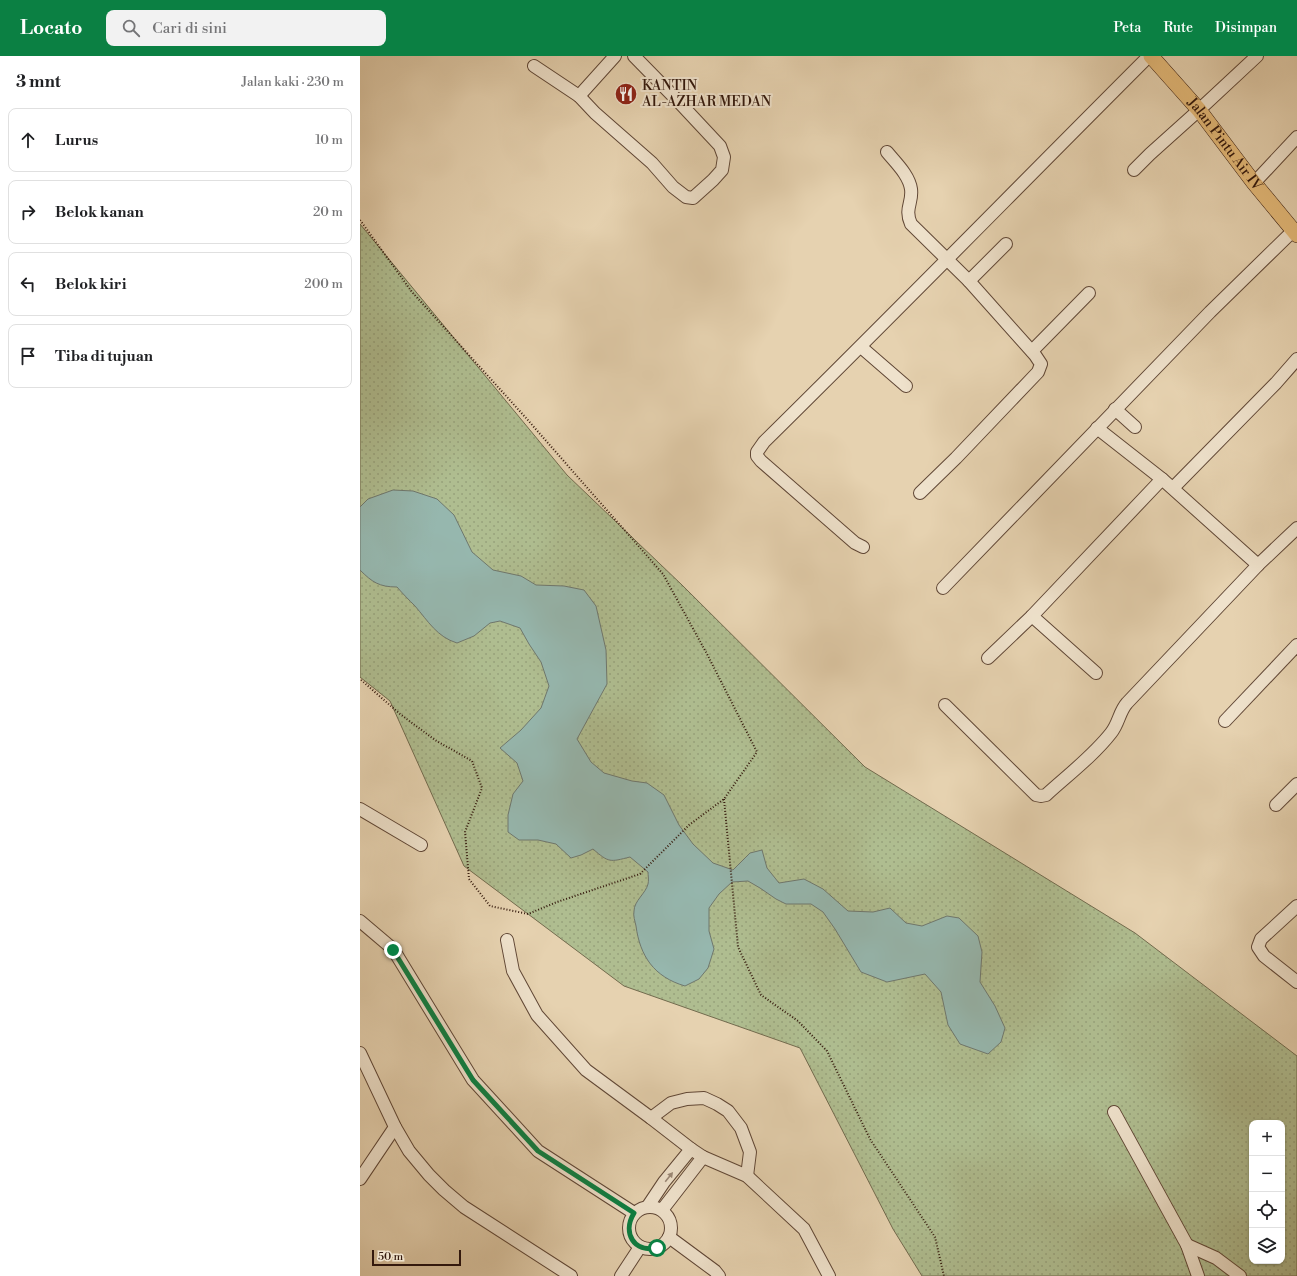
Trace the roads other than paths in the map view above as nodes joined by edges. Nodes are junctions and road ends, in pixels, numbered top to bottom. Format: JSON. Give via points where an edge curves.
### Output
{"nodes":[{"id":1,"x":614,"y":56,"type":"edge"},
{"id":2,"x":634,"y":56,"type":"edge"},
{"id":3,"x":1150,"y":56,"type":"edge"},
{"id":4,"x":1257,"y":56,"type":"edge"},
{"id":5,"x":534,"y":66,"type":"dead end"},
{"id":6,"x":579,"y":96,"type":"junction"},
{"id":7,"x":1199,"y":110,"type":"junction"},
{"id":8,"x":1297,"y":137,"type":"edge"},
{"id":9,"x":887,"y":152,"type":"dead end"},
{"id":10,"x":1134,"y":170,"type":"dead end"},
{"id":11,"x":1254,"y":182,"type":"junction"},
{"id":12,"x":1295,"y":232,"type":"edge"},
{"id":13,"x":1006,"y":244,"type":"dead end"},
{"id":14,"x":946,"y":259,"type":"junction"},
{"id":15,"x":969,"y":281,"type":"junction"},
{"id":16,"x":1089,"y":293,"type":"dead end"},
{"id":17,"x":861,"y":347,"type":"junction"},
{"id":18,"x":1032,"y":351,"type":"junction"},
{"id":19,"x":1297,"y":359,"type":"edge"},
{"id":20,"x":906,"y":386,"type":"dead end"},
{"id":21,"x":1115,"y":409,"type":"junction"},
{"id":22,"x":1135,"y":427,"type":"dead end"},
{"id":23,"x":1098,"y":428,"type":"junction"},
{"id":24,"x":1162,"y":479,"type":"junction"},
{"id":25,"x":1173,"y":488,"type":"junction"},
{"id":26,"x":920,"y":493,"type":"dead end"},
{"id":27,"x":1297,"y":528,"type":"edge"},
{"id":28,"x":863,"y":547,"type":"dead end"},
{"id":29,"x":1258,"y":565,"type":"junction"},
{"id":30,"x":943,"y":588,"type":"dead end"},
{"id":31,"x":1032,"y":616,"type":"junction"},
{"id":32,"x":1297,"y":645,"type":"edge"},
{"id":33,"x":988,"y":658,"type":"dead end"},
{"id":34,"x":1096,"y":673,"type":"dead end"},
{"id":35,"x":945,"y":705,"type":"dead end"},
{"id":36,"x":1225,"y":721,"type":"dead end"},
{"id":37,"x":1297,"y":784,"type":"edge"},
{"id":38,"x":1276,"y":805,"type":"dead end"},
{"id":39,"x":360,"y":809,"type":"edge"},
{"id":40,"x":421,"y":845,"type":"dead end"},
{"id":41,"x":1297,"y":906,"type":"edge"},
{"id":42,"x":360,"y":920,"type":"edge"},
{"id":43,"x":507,"y":940,"type":"dead end"},
{"id":44,"x":1297,"y":982,"type":"edge"},
{"id":45,"x":360,"y":1053,"type":"edge"},
{"id":46,"x":1114,"y":1112,"type":"dead end"},
{"id":47,"x":651,"y":1118,"type":"junction"},
{"id":48,"x":395,"y":1127,"type":"junction"},
{"id":49,"x":691,"y":1150,"type":"junction"},
{"id":50,"x":703,"y":1157,"type":"junction"},
{"id":51,"x":747,"y":1176,"type":"junction"},
{"id":52,"x":360,"y":1179,"type":"edge"},
{"id":53,"x":648,"y":1206,"type":"junction"},
{"id":54,"x":662,"y":1210,"type":"junction"},
{"id":55,"x":634,"y":1213,"type":"junction"},
{"id":56,"x":669,"y":1237,"type":"junction"},
{"id":57,"x":1187,"y":1245,"type":"junction"},
{"id":58,"x":640,"y":1247,"type":"junction"},
{"id":59,"x":571,"y":1276,"type":"edge"},
{"id":60,"x":621,"y":1276,"type":"edge"},
{"id":61,"x":719,"y":1276,"type":"edge"},
{"id":62,"x":829,"y":1276,"type":"edge"},
{"id":63,"x":1198,"y":1276,"type":"edge"},
{"id":64,"x":1240,"y":1276,"type":"edge"}],
"edges":[{"from":1,"to":6,"type":"street"},
{"from":2,"to":6,"type":"street","via":[[720,146],[724,157],[722,170],[693,198],[686,197],[673,187]]},
{"from":3,"to":7,"type":"main road","name":"Jalan Pintu Air IV"},
{"from":3,"to":14,"type":"street"},
{"from":4,"to":7,"type":"street"},
{"from":5,"to":6,"type":"street"},
{"from":7,"to":10,"type":"street"},
{"from":7,"to":11,"type":"main road","name":"Jalan Pintu Air IV"},
{"from":8,"to":11,"type":"street"},
{"from":9,"to":14,"type":"street","via":[[907,177],[911,190],[908,213],[912,224]]},
{"from":11,"to":12,"type":"main road","name":"Jalan Pintu Air IV"},
{"from":12,"to":21,"type":"street","via":[[1210,312]]},
{"from":13,"to":15,"type":"street"},
{"from":14,"to":15,"type":"street"},
{"from":14,"to":17,"type":"street"},
{"from":15,"to":18,"type":"street"},
{"from":16,"to":18,"type":"street"},
{"from":17,"to":20,"type":"street"},
{"from":17,"to":28,"type":"street","via":[[764,442],[756,454],[855,543]]},
{"from":18,"to":26,"type":"street","via":[[1041,364],[1038,372]]},
{"from":19,"to":25,"type":"street"},
{"from":21,"to":22,"type":"street"},
{"from":21,"to":23,"type":"street"},
{"from":23,"to":24,"type":"street"},
{"from":23,"to":30,"type":"street"},
{"from":24,"to":25,"type":"street"},
{"from":24,"to":31,"type":"street"},
{"from":25,"to":29,"type":"street"},
{"from":27,"to":29,"type":"street"},
{"from":29,"to":35,"type":"street","via":[[1127,703],[1105,741],[1046,795],[1036,795]]},
{"from":31,"to":33,"type":"street"},
{"from":31,"to":34,"type":"street"},
{"from":32,"to":36,"type":"street"},
{"from":37,"to":38,"type":"street"},
{"from":39,"to":40,"type":"street"},
{"from":41,"to":44,"type":"street","via":[[1261,939],[1258,947],[1264,956]]},
{"from":42,"to":55,"type":"street","via":[[393,950],[473,1080],[538,1151]]},
{"from":43,"to":47,"type":"street","via":[[513,971],[537,1015],[586,1070]]},
{"from":45,"to":48,"type":"street"},
{"from":46,"to":57,"type":"street"},
{"from":47,"to":49,"type":"street"},
{"from":47,"to":51,"type":"street","via":[[671,1103],[687,1099],[704,1098],[717,1104],[728,1111],[741,1128],[750,1152]]},
{"from":48,"to":52,"type":"street"},
{"from":48,"to":59,"type":"street","via":[[409,1151],[444,1190],[464,1207]]},
{"from":49,"to":50,"type":"street"},
{"from":53,"to":49,"type":"street","one_way":true},
{"from":50,"to":51,"type":"street"},
{"from":50,"to":54,"type":"street"},
{"from":51,"to":62,"type":"street","via":[[804,1229]]},
{"from":53,"to":54,"type":"street"},
{"from":53,"to":55,"type":"street"},
{"from":54,"to":56,"type":"street","via":[[670,1220]]},
{"from":55,"to":58,"type":"street","via":[[628,1225],[629,1234],[633,1242]]},
{"from":56,"to":58,"type":"street","via":[[657,1248]]},
{"from":56,"to":61,"type":"street"},
{"from":57,"to":63,"type":"street"},
{"from":57,"to":64,"type":"street","via":[[1216,1258]]},
{"from":58,"to":60,"type":"street"}]}
